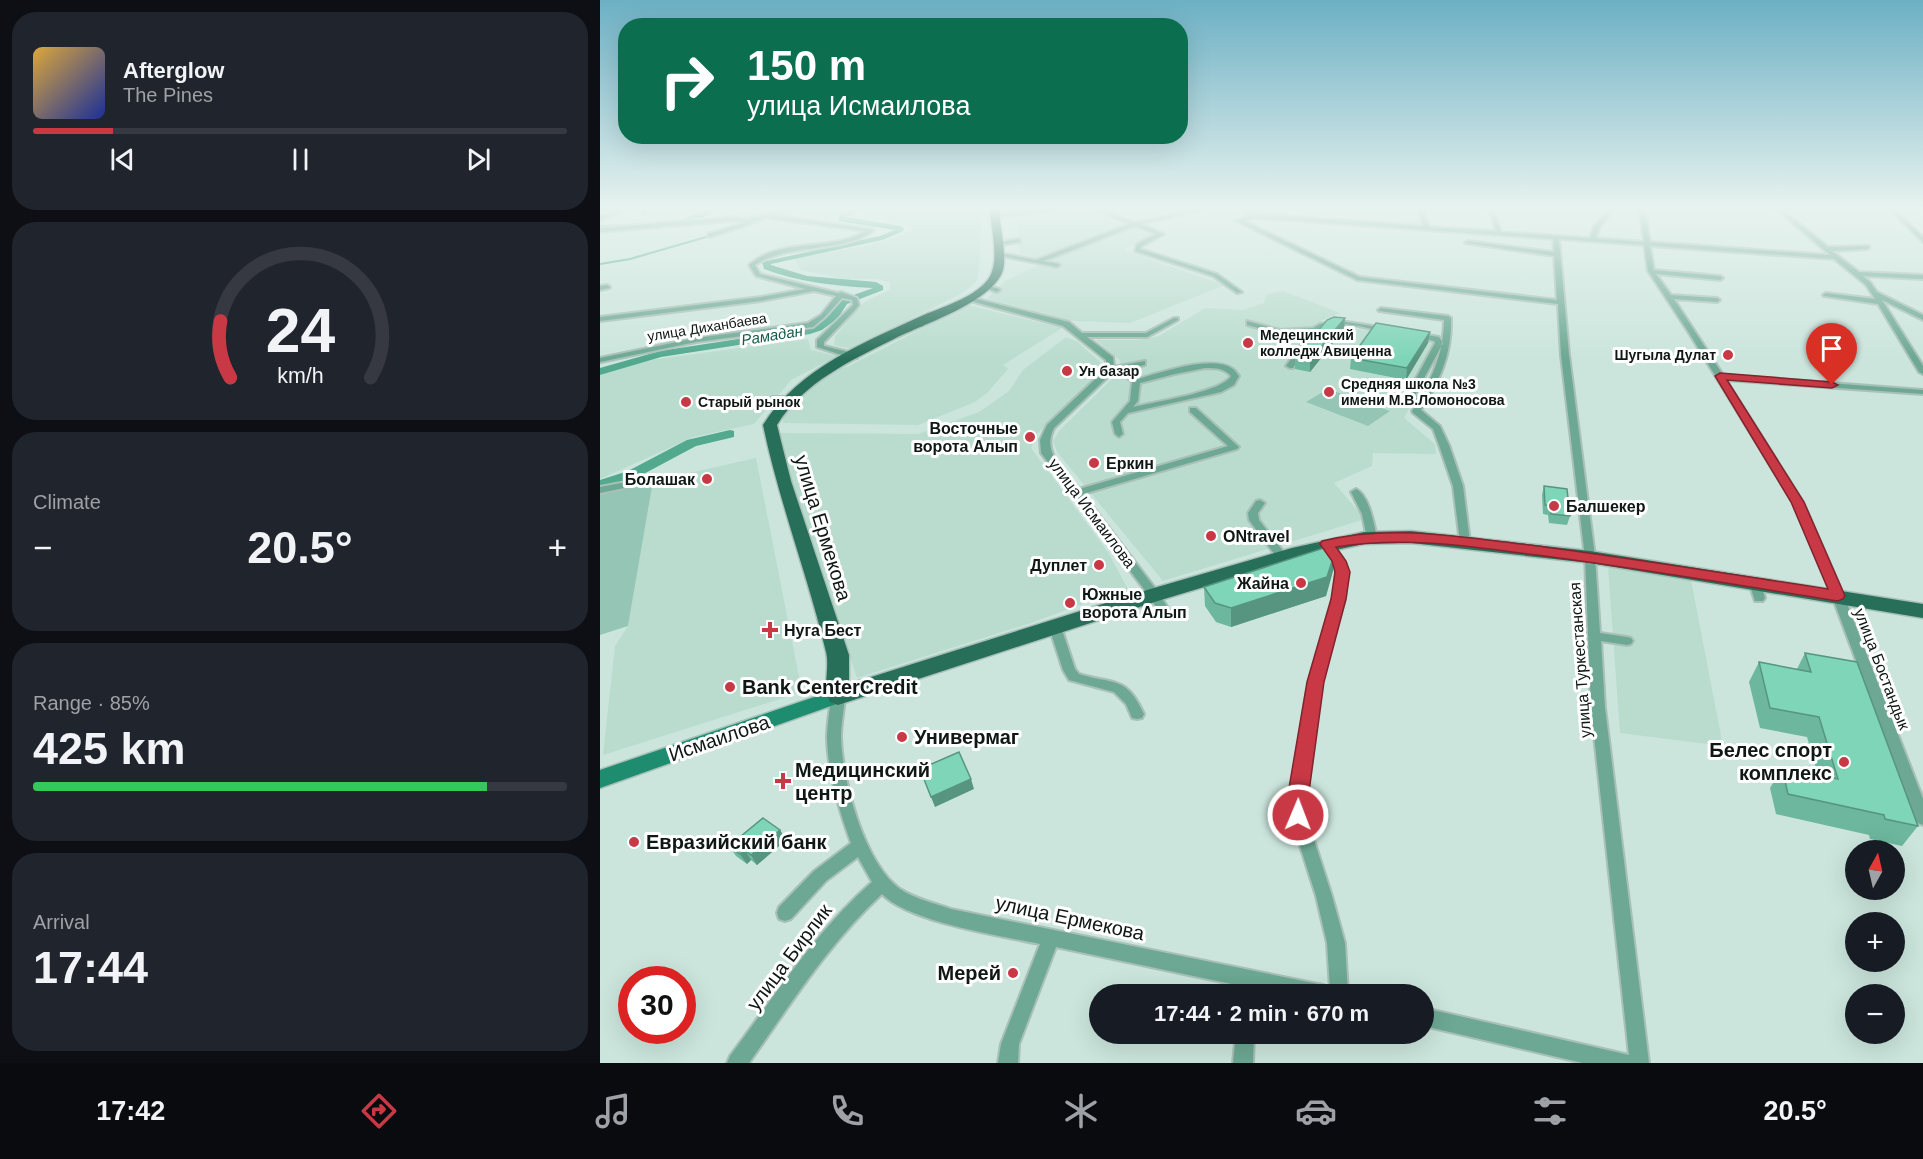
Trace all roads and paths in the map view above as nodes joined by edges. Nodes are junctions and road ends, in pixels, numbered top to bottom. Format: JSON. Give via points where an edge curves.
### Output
{"nodes":[{"id":1,"x":758,"y":260,"type":"edge"},
{"id":2,"x":999,"y":260,"type":"edge"},
{"id":3,"x":1029,"y":260,"type":"edge"},
{"id":4,"x":1041,"y":260,"type":"edge"},
{"id":5,"x":1166,"y":260,"type":"edge"},
{"id":6,"x":1319,"y":260,"type":"edge"},
{"id":7,"x":1557,"y":260,"type":"edge"},
{"id":8,"x":1649,"y":260,"type":"edge"},
{"id":9,"x":1840,"y":260,"type":"edge"},
{"id":10,"x":1038,"y":261,"type":"junction"},
{"id":11,"x":1057,"y":266,"type":"dead end"},
{"id":12,"x":1652,"y":272,"type":"junction"},
{"id":13,"x":1859,"y":274,"type":"junction"},
{"id":14,"x":1923,"y":277,"type":"edge"},
{"id":15,"x":1720,"y":279,"type":"dead end"},
{"id":16,"x":815,"y":288,"type":"junction"},
{"id":17,"x":1239,"y":292,"type":"dead end"},
{"id":18,"x":841,"y":294,"type":"junction"},
{"id":19,"x":1876,"y":294,"type":"junction"},
{"id":20,"x":1826,"y":295,"type":"dead end"},
{"id":21,"x":1668,"y":297,"type":"junction"},
{"id":22,"x":969,"y":299,"type":"junction"},
{"id":23,"x":1717,"y":300,"type":"dead end"},
{"id":24,"x":1561,"y":302,"type":"junction"},
{"id":25,"x":1881,"y":302,"type":"junction"},
{"id":26,"x":1381,"y":310,"type":"dead end"},
{"id":27,"x":1923,"y":318,"type":"edge"},
{"id":28,"x":600,"y":319,"type":"edge"},
{"id":29,"x":1176,"y":319,"type":"dead end"},
{"id":30,"x":1250,"y":322,"type":"dead end"},
{"id":31,"x":1315,"y":330,"type":"junction"},
{"id":32,"x":1396,"y":332,"type":"edge"},
{"id":33,"x":1408,"y":334,"type":"edge"},
{"id":34,"x":1080,"y":335,"type":"junction"},
{"id":35,"x":846,"y":354,"type":"junction"},
{"id":36,"x":828,"y":355,"type":"dead end"},
{"id":37,"x":600,"y":360,"type":"edge"},
{"id":38,"x":1142,"y":363,"type":"dead end"},
{"id":39,"x":1290,"y":366,"type":"dead end"},
{"id":40,"x":1923,"y":372,"type":"edge"},
{"id":41,"x":1107,"y":373,"type":"junction"},
{"id":42,"x":1091,"y":375,"type":"dead end"},
{"id":43,"x":1720,"y":376,"type":"junction"},
{"id":44,"x":1136,"y":382,"type":"junction"},
{"id":45,"x":1923,"y":392,"type":"edge"},
{"id":46,"x":1418,"y":408,"type":"junction"},
{"id":47,"x":1193,"y":410,"type":"dead end"},
{"id":48,"x":1127,"y":411,"type":"junction"},
{"id":49,"x":1119,"y":434,"type":"dead end"},
{"id":50,"x":627,"y":485,"type":"dead end"},
{"id":51,"x":600,"y":490,"type":"edge"},
{"id":52,"x":1356,"y":492,"type":"dead end"},
{"id":53,"x":1077,"y":493,"type":"junction"},
{"id":54,"x":1260,"y":503,"type":"dead end"},
{"id":55,"x":1372,"y":538,"type":"junction"},
{"id":56,"x":1465,"y":542,"type":"junction"},
{"id":57,"x":1327,"y":544,"type":"junction"},
{"id":58,"x":1282,"y":557,"type":"junction"},
{"id":59,"x":1590,"y":557,"type":"junction"},
{"id":60,"x":1154,"y":595,"type":"junction"},
{"id":61,"x":1838,"y":596,"type":"junction"},
{"id":62,"x":1923,"y":611,"type":"edge"},
{"id":63,"x":1167,"y":616,"type":"dead end"},
{"id":64,"x":1055,"y":627,"type":"junction"},
{"id":65,"x":1595,"y":636,"type":"junction"},
{"id":66,"x":1627,"y":641,"type":"dead end"},
{"id":67,"x":838,"y":696,"type":"junction"},
{"id":68,"x":1137,"y":714,"type":"dead end"},
{"id":69,"x":600,"y":780,"type":"edge"},
{"id":70,"x":1923,"y":818,"type":"edge"},
{"id":71,"x":861,"y":845,"type":"junction"},
{"id":72,"x":882,"y":884,"type":"junction"},
{"id":73,"x":785,"y":912,"type":"dead end"},
{"id":74,"x":1051,"y":937,"type":"junction"},
{"id":75,"x":1238,"y":984,"type":"edge"},
{"id":76,"x":1338,"y":984,"type":"edge"},
{"id":77,"x":1434,"y":1019,"type":"edge"},
{"id":78,"x":1244,"y":1044,"type":"edge"},
{"id":79,"x":737,"y":1063,"type":"edge"},
{"id":80,"x":1008,"y":1063,"type":"edge"},
{"id":81,"x":1243,"y":1063,"type":"edge"},
{"id":82,"x":1624,"y":1063,"type":"edge"},
{"id":83,"x":1639,"y":1063,"type":"edge"}],
"edges":[{"from":1,"to":16,"type":"street","via":[[752,265],[758,275]]},
{"from":2,"to":22,"type":"main road","name":"улица Ермекова","via":[[992,288]]},
{"from":3,"to":10,"type":"street"},
{"from":4,"to":10,"type":"street"},
{"from":5,"to":17,"type":"street","via":[[1215,276]]},
{"from":6,"to":24,"type":"street","via":[[1359,279]]},
{"from":7,"to":24,"type":"street","name":"улица Туркестанская"},
{"from":8,"to":12,"type":"street","name":"улица Бостандык"},
{"from":9,"to":13,"type":"street"},
{"from":10,"to":11,"type":"street"},
{"from":12,"to":15,"type":"street"},
{"from":12,"to":21,"type":"street","name":"улица Бостандык"},
{"from":13,"to":14,"type":"street"},
{"from":13,"to":19,"type":"street"},
{"from":16,"to":18,"type":"street"},
{"from":16,"to":28,"type":"street"},
{"from":18,"to":35,"type":"street","via":[[852,298],[856,305],[820,342],[822,347]]},
{"from":18,"to":37,"type":"street","name":"улица Диханбаева","via":[[810,325],[696,340]]},
{"from":19,"to":25,"type":"street"},
{"from":19,"to":27,"type":"street"},
{"from":20,"to":25,"type":"street"},
{"from":21,"to":23,"type":"street"},
{"from":21,"to":43,"type":"street","name":"улица Бостандык"},
{"from":22,"to":34,"type":"street","via":[[1053,320]]},
{"from":22,"to":35,"type":"main road","name":"улица Ермекова"},
{"from":24,"to":59,"type":"street","name":"улица Туркестанская"},
{"from":25,"to":40,"type":"street"},
{"from":26,"to":46,"type":"street","via":[[1448,318],[1448,347]]},
{"from":29,"to":34,"type":"street","via":[[1147,335]]},
{"from":30,"to":31,"type":"street","via":[[1280,332]]},
{"from":31,"to":32,"type":"street","via":[[1338,322]]},
{"from":31,"to":39,"type":"street"},
{"from":33,"to":46,"type":"street","via":[[1439,343],[1411,395]]},
{"from":34,"to":41,"type":"street","via":[[1110,359]]},
{"from":35,"to":36,"type":"street"},
{"from":35,"to":67,"type":"main road","name":"улица Ермекова","via":[[787,399],[770,425],[783,481],[838,654]]},
{"from":38,"to":41,"type":"street"},
{"from":41,"to":42,"type":"street"},
{"from":41,"to":44,"type":"street","via":[[1129,374]]},
{"from":41,"to":53,"type":"street","name":"улица Исмаилова","via":[[1044,437],[1046,453]]},
{"from":43,"to":45,"type":"street"},
{"from":43,"to":61,"type":"street","name":"улица Бостандык","via":[[1798,502]]},
{"from":44,"to":48,"type":"street","via":[[1134,401]]},
{"from":44,"to":48,"type":"street","via":[[1213,364],[1228,368],[1235,376],[1218,390]]},
{"from":46,"to":56,"type":"street","via":[[1419,416],[1437,428],[1444,445],[1458,486]]},
{"from":47,"to":53,"type":"street","via":[[1234,447]]},
{"from":48,"to":49,"type":"street","via":[[1116,422]]},
{"from":50,"to":51,"type":"street"},
{"from":52,"to":55,"type":"street","via":[[1367,514]]},
{"from":53,"to":60,"type":"street","name":"улица Исмаилова"},
{"from":54,"to":58,"type":"street","via":[[1253,513],[1254,520]]},
{"from":55,"to":56,"type":"main road"},
{"from":55,"to":57,"type":"main road"},
{"from":56,"to":59,"type":"main road"},
{"from":57,"to":58,"type":"main road"},
{"from":57,"to":76,"type":"street","via":[[1342,572],[1339,599],[1315,682],[1298,788],[1298,815],[1336,943]]},
{"from":58,"to":60,"type":"main road"},
{"from":59,"to":61,"type":"main road","via":[[1757,590]]},
{"from":59,"to":65,"type":"street","name":"улица Туркестанская"},
{"from":60,"to":63,"type":"street","name":"улица Исмаилова"},
{"from":60,"to":64,"type":"main road"},
{"from":61,"to":62,"type":"main road"},
{"from":61,"to":70,"type":"street","name":"улица Бостандык"},
{"from":64,"to":67,"type":"main road"},
{"from":64,"to":68,"type":"street","via":[[1074,677],[1118,687],[1132,700]]},
{"from":65,"to":66,"type":"street"},
{"from":65,"to":83,"type":"street","name":"улица Туркестанская","via":[[1598,708]]},
{"from":67,"to":69,"type":"street","name":"Исмаилова"},
{"from":67,"to":71,"type":"street","name":"улица Ермекова","via":[[834,740],[841,787]]},
{"from":71,"to":72,"type":"street","name":"улица Ермекова"},
{"from":71,"to":73,"type":"street","via":[[820,876]]},
{"from":72,"to":74,"type":"street","name":"улица Ермекова","via":[[908,902],[951,917]]},
{"from":72,"to":79,"type":"street","name":"улица Бирлик","via":[[842,923]]},
{"from":74,"to":75,"type":"street","name":"улица Ермекова"},
{"from":74,"to":80,"type":"street","via":[[1010,1044]]},
{"from":77,"to":82,"type":"street"},
{"from":78,"to":81,"type":"street"}]}
